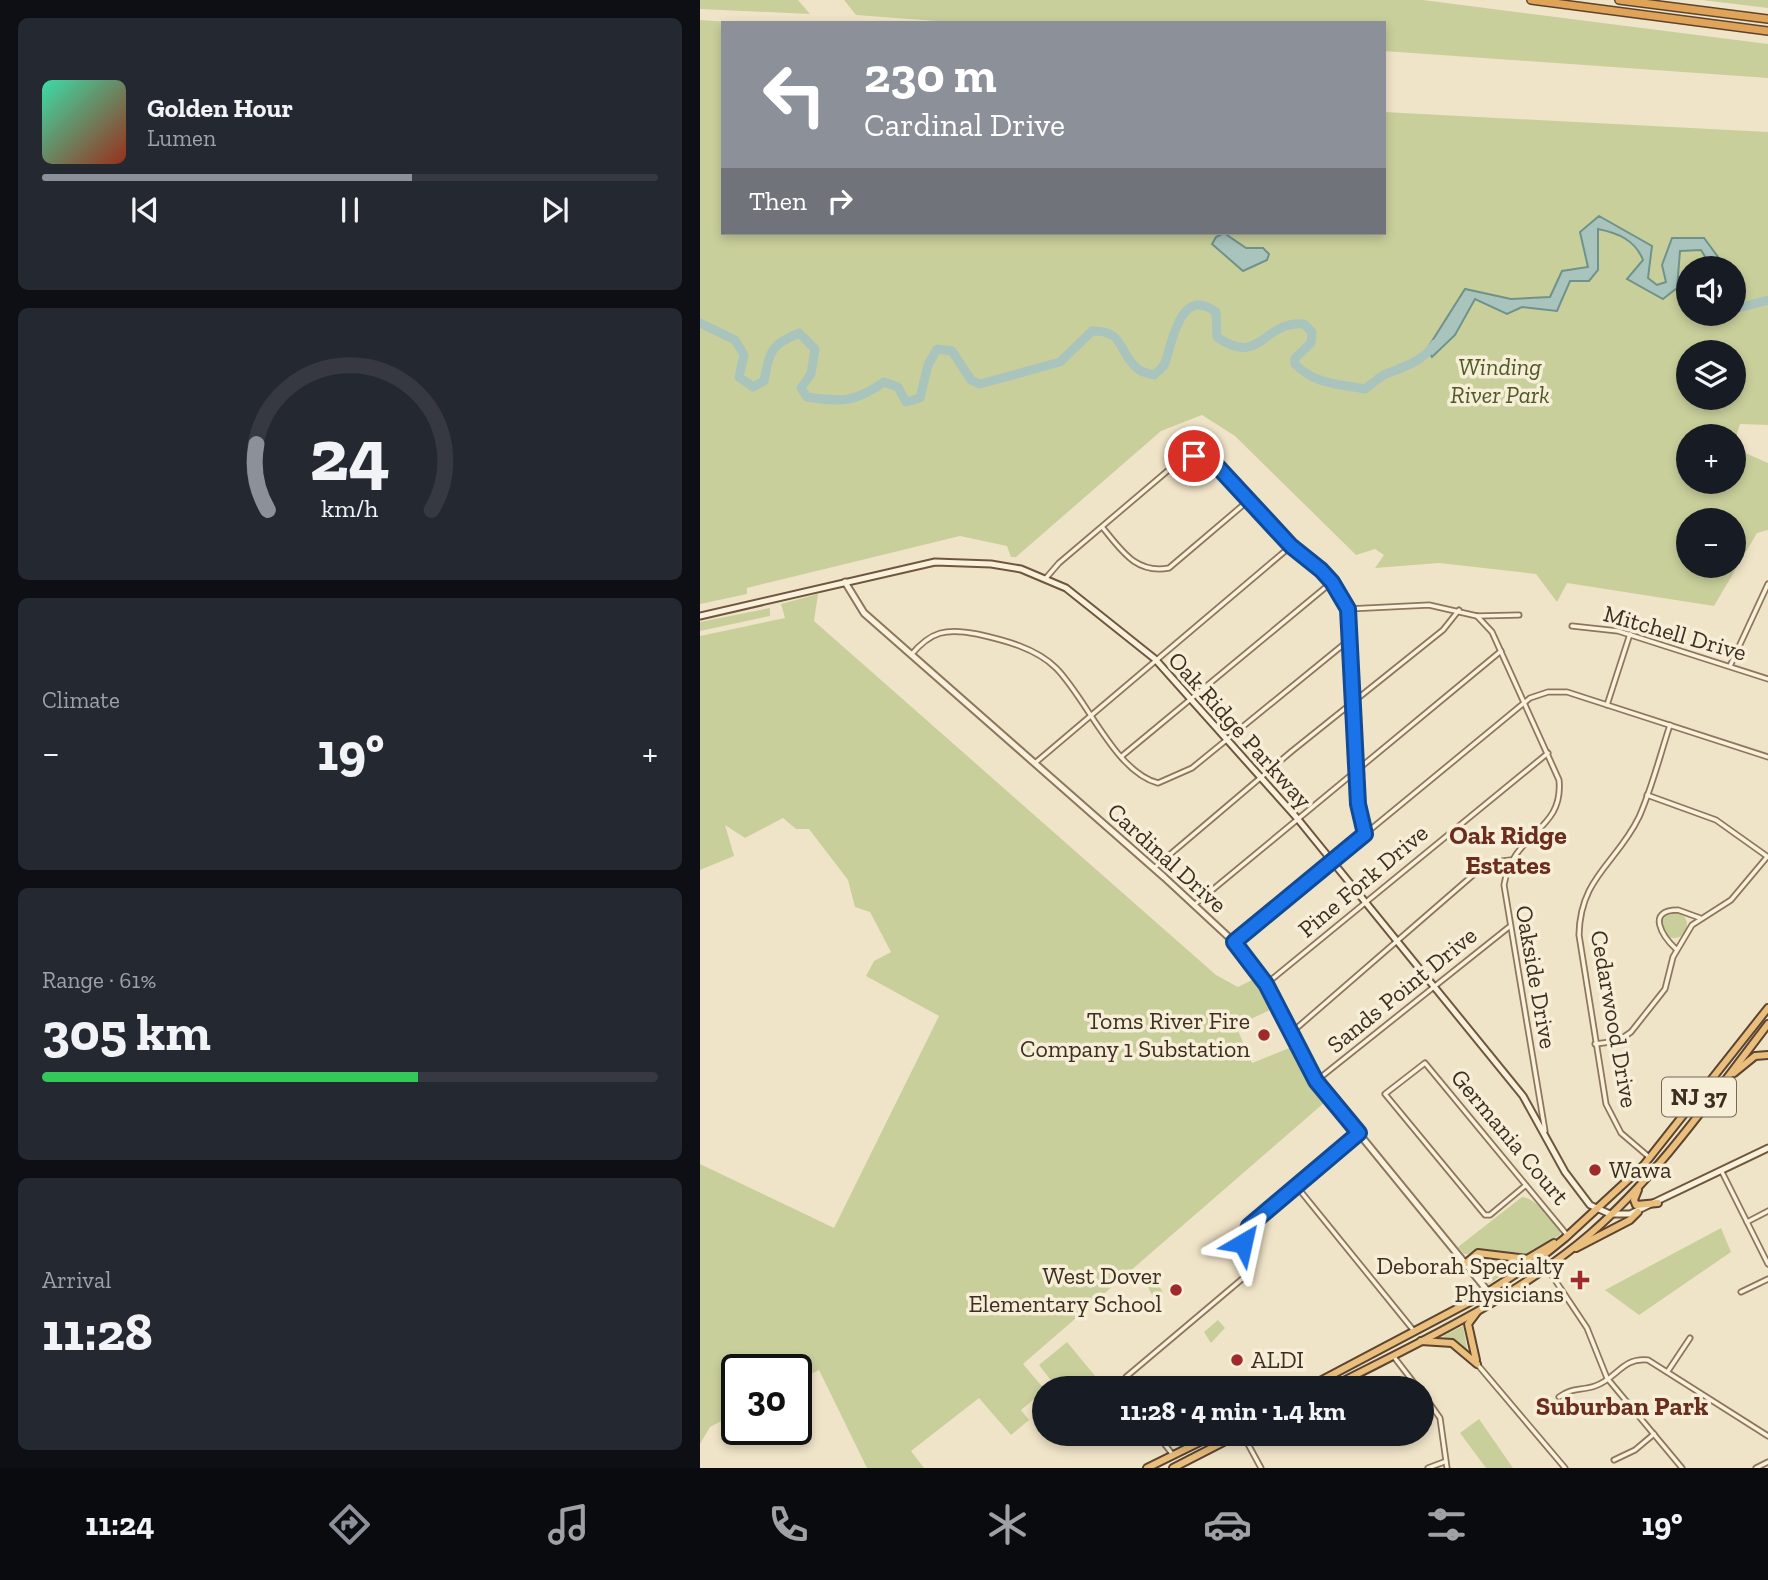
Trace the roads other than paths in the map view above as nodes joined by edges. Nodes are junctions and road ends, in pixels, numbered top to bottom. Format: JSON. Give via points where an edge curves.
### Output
{"nodes":[{"id":1,"x":1531,"y":0,"type":"edge"},
{"id":2,"x":1619,"y":0,"type":"edge"},
{"id":3,"x":1768,"y":19,"type":"edge"},
{"id":4,"x":1768,"y":31,"type":"edge"},
{"id":5,"x":1249,"y":499,"type":"junction"},
{"id":6,"x":1103,"y":527,"type":"junction"},
{"id":7,"x":1291,"y":546,"type":"junction"},
{"id":8,"x":1046,"y":578,"type":"junction"},
{"id":9,"x":845,"y":582,"type":"junction"},
{"id":10,"x":1332,"y":582,"type":"junction"},
{"id":11,"x":1768,"y":584,"type":"edge"},
{"id":12,"x":1348,"y":609,"type":"junction"},
{"id":13,"x":1459,"y":610,"type":"junction"},
{"id":14,"x":1519,"y":615,"type":"dead end"},
{"id":15,"x":700,"y":616,"type":"edge"},
{"id":16,"x":1477,"y":616,"type":"junction"},
{"id":17,"x":1572,"y":626,"type":"dead end"},
{"id":18,"x":1630,"y":634,"type":"junction"},
{"id":19,"x":1349,"y":640,"type":"junction"},
{"id":20,"x":1501,"y":651,"type":"junction"},
{"id":21,"x":912,"y":655,"type":"junction"},
{"id":22,"x":1155,"y":659,"type":"junction"},
{"id":23,"x":1730,"y":667,"type":"junction"},
{"id":24,"x":1768,"y":679,"type":"edge"},
{"id":25,"x":1192,"y":698,"type":"junction"},
{"id":26,"x":1353,"y":701,"type":"junction"},
{"id":27,"x":1525,"y":703,"type":"junction"},
{"id":28,"x":1607,"y":705,"type":"junction"},
{"id":29,"x":1090,"y":713,"type":"junction"},
{"id":30,"x":1670,"y":725,"type":"junction"},
{"id":31,"x":1228,"y":738,"type":"junction"},
{"id":32,"x":1548,"y":753,"type":"junction"},
{"id":33,"x":1122,"y":756,"type":"junction"},
{"id":34,"x":1768,"y":757,"type":"edge"},
{"id":35,"x":1034,"y":764,"type":"junction"},
{"id":36,"x":1356,"y":768,"type":"junction"},
{"id":37,"x":1261,"y":777,"type":"junction"},
{"id":38,"x":1647,"y":795,"type":"junction"},
{"id":39,"x":1297,"y":818,"type":"junction"},
{"id":40,"x":1365,"y":834,"type":"junction"},
{"id":41,"x":1768,"y":857,"type":"edge"},
{"id":42,"x":1511,"y":860,"type":"junction"},
{"id":43,"x":1332,"y":862,"type":"junction"},
{"id":44,"x":1154,"y":869,"type":"junction"},
{"id":45,"x":1364,"y":902,"type":"junction"},
{"id":46,"x":1194,"y":905,"type":"junction"},
{"id":47,"x":1700,"y":918,"type":"junction"},
{"id":48,"x":1510,"y":926,"type":"junction"},
{"id":49,"x":1397,"y":941,"type":"junction"},
{"id":50,"x":1234,"y":942,"type":"junction"},
{"id":51,"x":1676,"y":950,"type":"junction"},
{"id":52,"x":1266,"y":984,"type":"junction"},
{"id":53,"x":1435,"y":986,"type":"junction"},
{"id":54,"x":1768,"y":1008,"type":"edge"},
{"id":55,"x":1768,"y":1024,"type":"edge"},
{"id":56,"x":1292,"y":1033,"type":"junction"},
{"id":57,"x":1595,"y":1044,"type":"junction"},
{"id":58,"x":1768,"y":1055,"type":"edge"},
{"id":59,"x":1316,"y":1081,"type":"junction"},
{"id":60,"x":1722,"y":1084,"type":"junction"},
{"id":61,"x":1545,"y":1131,"type":"junction"},
{"id":62,"x":1359,"y":1133,"type":"junction"},
{"id":63,"x":1768,"y":1149,"type":"edge"},
{"id":64,"x":1650,"y":1158,"type":"junction"},
{"id":65,"x":1722,"y":1172,"type":"junction"},
{"id":66,"x":1642,"y":1182,"type":"junction"},
{"id":67,"x":1526,"y":1185,"type":"junction"},
{"id":68,"x":1297,"y":1188,"type":"junction"},
{"id":69,"x":1658,"y":1203,"type":"junction"},
{"id":70,"x":1598,"y":1210,"type":"junction"},
{"id":71,"x":1638,"y":1212,"type":"junction"},
{"id":72,"x":1768,"y":1212,"type":"edge"},
{"id":73,"x":1610,"y":1214,"type":"junction"},
{"id":74,"x":1259,"y":1219,"type":"junction"},
{"id":75,"x":1747,"y":1222,"type":"junction"},
{"id":76,"x":1567,"y":1237,"type":"junction"},
{"id":77,"x":1568,"y":1252,"type":"junction"},
{"id":78,"x":1247,"y":1253,"type":"junction"},
{"id":79,"x":1466,"y":1263,"type":"junction"},
{"id":80,"x":1768,"y":1264,"type":"edge"},
{"id":81,"x":1547,"y":1268,"type":"junction"},
{"id":82,"x":1768,"y":1279,"type":"edge"},
{"id":83,"x":1489,"y":1291,"type":"junction"},
{"id":84,"x":1741,"y":1292,"type":"dead end"},
{"id":85,"x":1495,"y":1300,"type":"junction"},
{"id":86,"x":1481,"y":1308,"type":"junction"},
{"id":87,"x":1413,"y":1331,"type":"junction"},
{"id":88,"x":1690,"y":1338,"type":"dead end"},
{"id":89,"x":1420,"y":1342,"type":"junction"},
{"id":90,"x":1393,"y":1355,"type":"junction"},
{"id":91,"x":1477,"y":1364,"type":"junction"},
{"id":92,"x":1668,"y":1371,"type":"junction"},
{"id":93,"x":1127,"y":1376,"type":"edge"},
{"id":94,"x":1329,"y":1376,"type":"edge"},
{"id":95,"x":1353,"y":1376,"type":"edge"},
{"id":96,"x":1409,"y":1376,"type":"edge"},
{"id":97,"x":1607,"y":1378,"type":"junction"},
{"id":98,"x":1559,"y":1397,"type":"dead end"},
{"id":99,"x":1434,"y":1411,"type":"edge"},
{"id":100,"x":1654,"y":1434,"type":"junction"},
{"id":101,"x":1768,"y":1436,"type":"edge"},
{"id":102,"x":1166,"y":1446,"type":"edge"},
{"id":103,"x":1191,"y":1446,"type":"edge"},
{"id":104,"x":1217,"y":1446,"type":"edge"},
{"id":105,"x":1249,"y":1446,"type":"edge"},
{"id":106,"x":1173,"y":1455,"type":"junction"},
{"id":107,"x":1614,"y":1460,"type":"dead end"},
{"id":108,"x":1444,"y":1462,"type":"junction"},
{"id":109,"x":1768,"y":1462,"type":"edge"},
{"id":110,"x":1147,"y":1468,"type":"edge"},
{"id":111,"x":1174,"y":1468,"type":"edge"},
{"id":112,"x":1261,"y":1468,"type":"edge"},
{"id":113,"x":1428,"y":1468,"type":"edge"},
{"id":114,"x":1447,"y":1468,"type":"edge"},
{"id":115,"x":1565,"y":1468,"type":"edge"},
{"id":116,"x":1682,"y":1468,"type":"edge"},
{"id":117,"x":1756,"y":1468,"type":"edge"}],
"edges":[{"from":1,"to":4,"type":"highway"},
{"from":2,"to":3,"type":"highway"},
{"from":5,"to":6,"type":"street","via":[[1217,466],[1188,456]]},
{"from":5,"to":6,"type":"street","via":[[1169,568],[1148,569],[1133,561]]},
{"from":5,"to":7,"type":"street"},
{"from":6,"to":8,"type":"street"},
{"from":7,"to":10,"type":"street"},
{"from":7,"to":22,"type":"street"},
{"from":8,"to":9,"type":"main road","name":"Oak Ridge Parkway","via":[[965,560],[909,566]]},
{"from":8,"to":22,"type":"main road","name":"Oak Ridge Parkway","via":[[1085,601]]},
{"from":9,"to":15,"type":"main road","name":"Oak Ridge Parkway"},
{"from":9,"to":21,"type":"main road","name":"Cardinal Drive","via":[[864,612]]},
{"from":10,"to":12,"type":"street"},
{"from":10,"to":25,"type":"street"},
{"from":11,"to":23,"type":"street"},
{"from":12,"to":13,"type":"street","via":[[1429,605]]},
{"from":12,"to":19,"type":"street"},
{"from":13,"to":16,"type":"street"},
{"from":13,"to":26,"type":"street","via":[[1451,623]]},
{"from":14,"to":16,"type":"street"},
{"from":16,"to":20,"type":"street","name":"Oakside Drive"},
{"from":17,"to":18,"type":"street","name":"Mitchell Drive"},
{"from":18,"to":23,"type":"street","name":"Mitchell Drive"},
{"from":18,"to":28,"type":"street"},
{"from":19,"to":26,"type":"street"},
{"from":19,"to":31,"type":"street"},
{"from":20,"to":27,"type":"street","name":"Oakside Drive"},
{"from":20,"to":36,"type":"street"},
{"from":21,"to":29,"type":"street","via":[[924,640],[944,630],[1018,646],[1056,668]]},
{"from":21,"to":35,"type":"main road","name":"Cardinal Drive"},
{"from":22,"to":25,"type":"main road","name":"Oak Ridge Parkway"},
{"from":22,"to":29,"type":"street"},
{"from":23,"to":24,"type":"street","name":"Mitchell Drive"},
{"from":25,"to":31,"type":"main road","name":"Oak Ridge Parkway"},
{"from":25,"to":33,"type":"street"},
{"from":26,"to":36,"type":"street"},
{"from":26,"to":37,"type":"street"},
{"from":27,"to":28,"type":"street","via":[[1558,691]]},
{"from":27,"to":32,"type":"street","name":"Oakside Drive"},
{"from":27,"to":40,"type":"street"},
{"from":28,"to":30,"type":"street"},
{"from":29,"to":33,"type":"street"},
{"from":29,"to":35,"type":"street"},
{"from":30,"to":34,"type":"street"},
{"from":30,"to":38,"type":"street","name":"Cedarwood Drive"},
{"from":31,"to":33,"type":"street","via":[[1184,774],[1165,782],[1144,778]]},
{"from":31,"to":37,"type":"main road","name":"Oak Ridge Parkway"},
{"from":32,"to":42,"type":"street","name":"Oakside Drive","via":[[1559,780],[1559,802],[1551,819],[1527,838]]},
{"from":32,"to":45,"type":"street","name":"Pine Fork Drive"},
{"from":35,"to":44,"type":"main road","name":"Cardinal Drive"},
{"from":36,"to":39,"type":"street"},
{"from":36,"to":40,"type":"street"},
{"from":37,"to":39,"type":"main road","name":"Oak Ridge Parkway"},
{"from":37,"to":44,"type":"street"},
{"from":38,"to":41,"type":"street","via":[[1716,820]]},
{"from":38,"to":57,"type":"street","name":"Cedarwood Drive","via":[[1630,831],[1596,875],[1580,912],[1579,935]]},
{"from":39,"to":43,"type":"main road","name":"Oak Ridge Parkway"},
{"from":39,"to":46,"type":"street"},
{"from":40,"to":43,"type":"street"},
{"from":41,"to":47,"type":"street","via":[[1731,900]]},
{"from":42,"to":48,"type":"street","name":"Oakside Drive","via":[[1504,885]]},
{"from":42,"to":49,"type":"street","via":[[1480,869]]},
{"from":43,"to":45,"type":"main road","name":"Oak Ridge Parkway"},
{"from":43,"to":50,"type":"street"},
{"from":44,"to":46,"type":"main road","name":"Cardinal Drive"},
{"from":45,"to":49,"type":"main road","name":"Oak Ridge Parkway"},
{"from":45,"to":52,"type":"street","name":"Pine Fork Drive"},
{"from":46,"to":50,"type":"main road","name":"Cardinal Drive"},
{"from":47,"to":51,"type":"street"},
{"from":47,"to":51,"type":"street","via":[[1678,910],[1662,916],[1660,932]]},
{"from":48,"to":53,"type":"street","name":"Sands Point Drive"},
{"from":48,"to":61,"type":"street","name":"Oakside Drive"},
{"from":49,"to":53,"type":"main road","name":"Oak Ridge Parkway"},
{"from":49,"to":56,"type":"street"},
{"from":50,"to":52,"type":"main road","name":"Cardinal Drive"},
{"from":51,"to":57,"type":"street","via":[[1665,989],[1631,1032],[1618,1041]]},
{"from":52,"to":56,"type":"main road","name":"Cardinal Drive"},
{"from":53,"to":59,"type":"street","name":"Sands Point Drive"},
{"from":53,"to":61,"type":"main road","name":"Oak Ridge Parkway","via":[[1523,1096]]},
{"from":54,"to":64,"type":"highway","number":"NJ 37"},
{"from":55,"to":60,"type":"highway","number":"NJ 37"},
{"from":56,"to":59,"type":"main road","name":"Cardinal Drive"},
{"from":57,"to":64,"type":"street","name":"Cedarwood Drive","via":[[1611,1116],[1621,1133]]},
{"from":58,"to":60,"type":"highway","via":[[1755,1056]]},
{"from":59,"to":62,"type":"main road","name":"Cardinal Drive"},
{"from":60,"to":66,"type":"highway","number":"NJ 37"},
{"from":61,"to":70,"type":"main road","name":"Oak Ridge Parkway","via":[[1565,1172]]},
{"from":62,"to":68,"type":"street"},
{"from":62,"to":79,"type":"main road","name":"Cardinal Drive"},
{"from":63,"to":65,"type":"main road"},
{"from":64,"to":70,"type":"highway","number":"NJ 37"},
{"from":65,"to":69,"type":"main road"},
{"from":65,"to":75,"type":"street"},
{"from":66,"to":69,"type":"highway","via":[[1634,1203]]},
{"from":66,"to":73,"type":"highway","number":"NJ 37"},
{"from":67,"to":67,"type":"street","name":"Germania Court","via":[[1424,1062],[1385,1094],[1487,1215]]},
{"from":67,"to":76,"type":"street","name":"Germania Court"},
{"from":68,"to":74,"type":"street"},
{"from":68,"to":87,"type":"street"},
{"from":69,"to":71,"type":"main road"},
{"from":70,"to":73,"type":"main road"},
{"from":70,"to":76,"type":"highway","number":"NJ 37"},
{"from":71,"to":73,"type":"main road"},
{"from":71,"to":77,"type":"highway"},
{"from":72,"to":75,"type":"street"},
{"from":73,"to":77,"type":"highway","number":"NJ 37"},
{"from":74,"to":78,"type":"street","via":[[1254,1247]]},
{"from":74,"to":78,"type":"street","via":[[1244,1235]]},
{"from":75,"to":80,"type":"street"},
{"from":76,"to":79,"type":"highway","via":[[1527,1259],[1478,1254]]},
{"from":76,"to":83,"type":"highway","number":"NJ 37"},
{"from":77,"to":81,"type":"highway","number":"NJ 37"},
{"from":78,"to":93,"type":"street","via":[[1249,1269],[1240,1283]]},
{"from":79,"to":83,"type":"main road","name":"Cardinal Drive"},
{"from":81,"to":85,"type":"highway","number":"NJ 37"},
{"from":81,"to":97,"type":"street","via":[[1587,1328]]},
{"from":82,"to":84,"type":"street"},
{"from":83,"to":85,"type":"main road","name":"Cardinal Drive"},
{"from":83,"to":87,"type":"highway","number":"NJ 37"},
{"from":85,"to":86,"type":"highway","number":"NJ 37"},
{"from":86,"to":89,"type":"highway","number":"NJ 37"},
{"from":86,"to":91,"type":"highway","via":[[1468,1325]]},
{"from":87,"to":94,"type":"highway","number":"NJ 37"},
{"from":88,"to":92,"type":"street"},
{"from":89,"to":90,"type":"highway","number":"NJ 37"},
{"from":89,"to":91,"type":"highway","via":[[1452,1343]]},
{"from":90,"to":95,"type":"highway","number":"NJ 37"},
{"from":90,"to":96,"type":"street"},
{"from":91,"to":115,"type":"street"},
{"from":92,"to":97,"type":"street","via":[[1636,1359]]},
{"from":92,"to":101,"type":"street"},
{"from":97,"to":98,"type":"street"},
{"from":97,"to":100,"type":"street"},
{"from":99,"to":108,"type":"street","via":[[1442,1422]]},
{"from":100,"to":107,"type":"street"},
{"from":100,"to":116,"type":"street"},
{"from":102,"to":106,"type":"street"},
{"from":103,"to":106,"type":"highway"},
{"from":104,"to":111,"type":"highway"},
{"from":105,"to":112,"type":"street"},
{"from":106,"to":110,"type":"highway"},
{"from":108,"to":113,"type":"street"},
{"from":108,"to":114,"type":"street"},
{"from":109,"to":117,"type":"street"}]}
